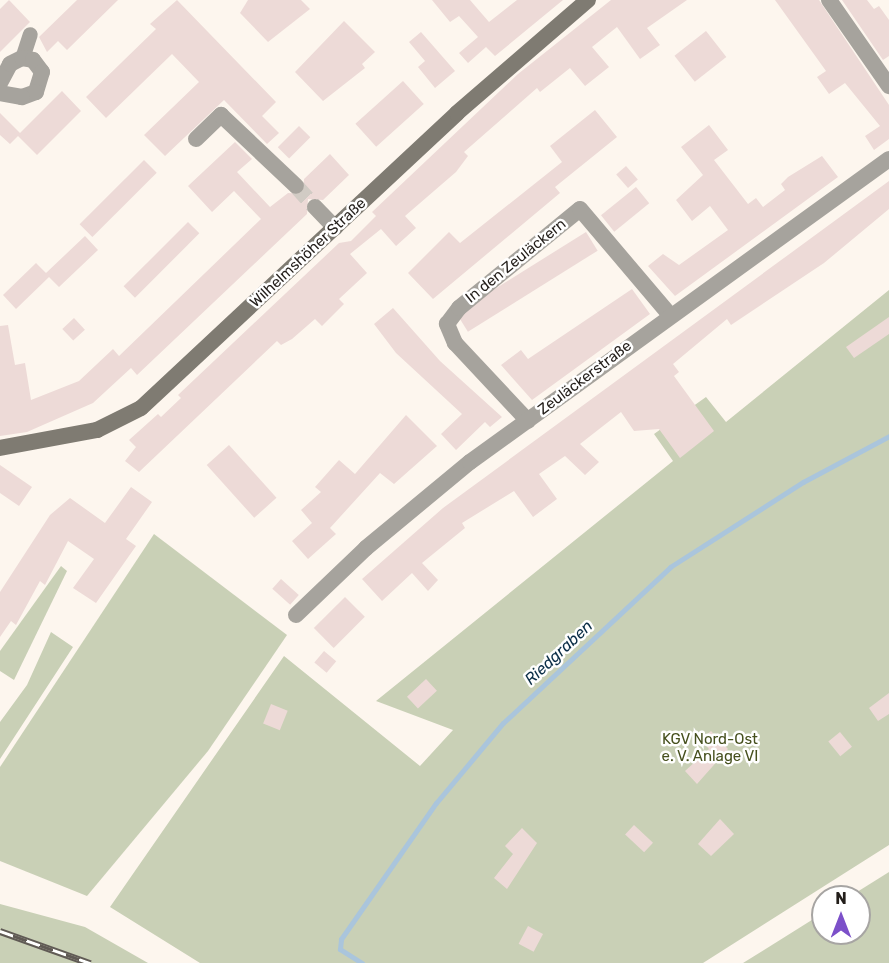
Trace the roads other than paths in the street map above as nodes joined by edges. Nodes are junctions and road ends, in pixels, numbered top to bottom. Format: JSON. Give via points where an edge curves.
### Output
{"nodes":[{"id":1,"x":588,"y":0,"type":"edge"},
{"id":2,"x":829,"y":0,"type":"edge"},
{"id":3,"x":30,"y":34,"type":"dead end"},
{"id":4,"x":22,"y":58,"type":"junction"},
{"id":5,"x":0,"y":83,"type":"edge"},
{"id":6,"x":889,"y":86,"type":"edge"},
{"id":7,"x":0,"y":93,"type":"edge"},
{"id":8,"x":196,"y":139,"type":"dead end"},
{"id":9,"x":889,"y":159,"type":"edge"},
{"id":10,"x":296,"y":186,"type":"tunnel mouth"},
{"id":11,"x":315,"y":207,"type":"tunnel mouth"},
{"id":12,"x":335,"y":228,"type":"junction"},
{"id":13,"x":670,"y":315,"type":"junction"},
{"id":14,"x":528,"y":421,"type":"junction"},
{"id":15,"x":0,"y":448,"type":"edge"},
{"id":16,"x":296,"y":615,"type":"dead end"}],
"edges":[{"from":1,"to":12,"type":"main road","name":"Wilhelmshöher Straße"},
{"from":2,"to":6,"type":"street"},
{"from":3,"to":4,"type":"street"},
{"from":4,"to":5,"type":"street","via":[[10,64]]},
{"from":4,"to":7,"type":"street","via":[[33,60],[42,72],[36,92],[22,97]]},
{"from":8,"to":10,"type":"street","via":[[221,115]]},
{"from":9,"to":13,"type":"street","name":"Zeuläckerstraße"},
{"from":11,"to":12,"type":"street"},
{"from":12,"to":15,"type":"main road","name":"Wilhelmshöher Straße","via":[[141,408],[97,430]]},
{"from":13,"to":14,"type":"street","name":"Zeuläckerstraße"},
{"from":13,"to":14,"type":"street","name":"In den Zeuläckern","via":[[580,209],[459,308],[447,324],[455,343]]},
{"from":14,"to":16,"type":"street","name":"Zeuläckerstraße","via":[[420,501]]}]}
